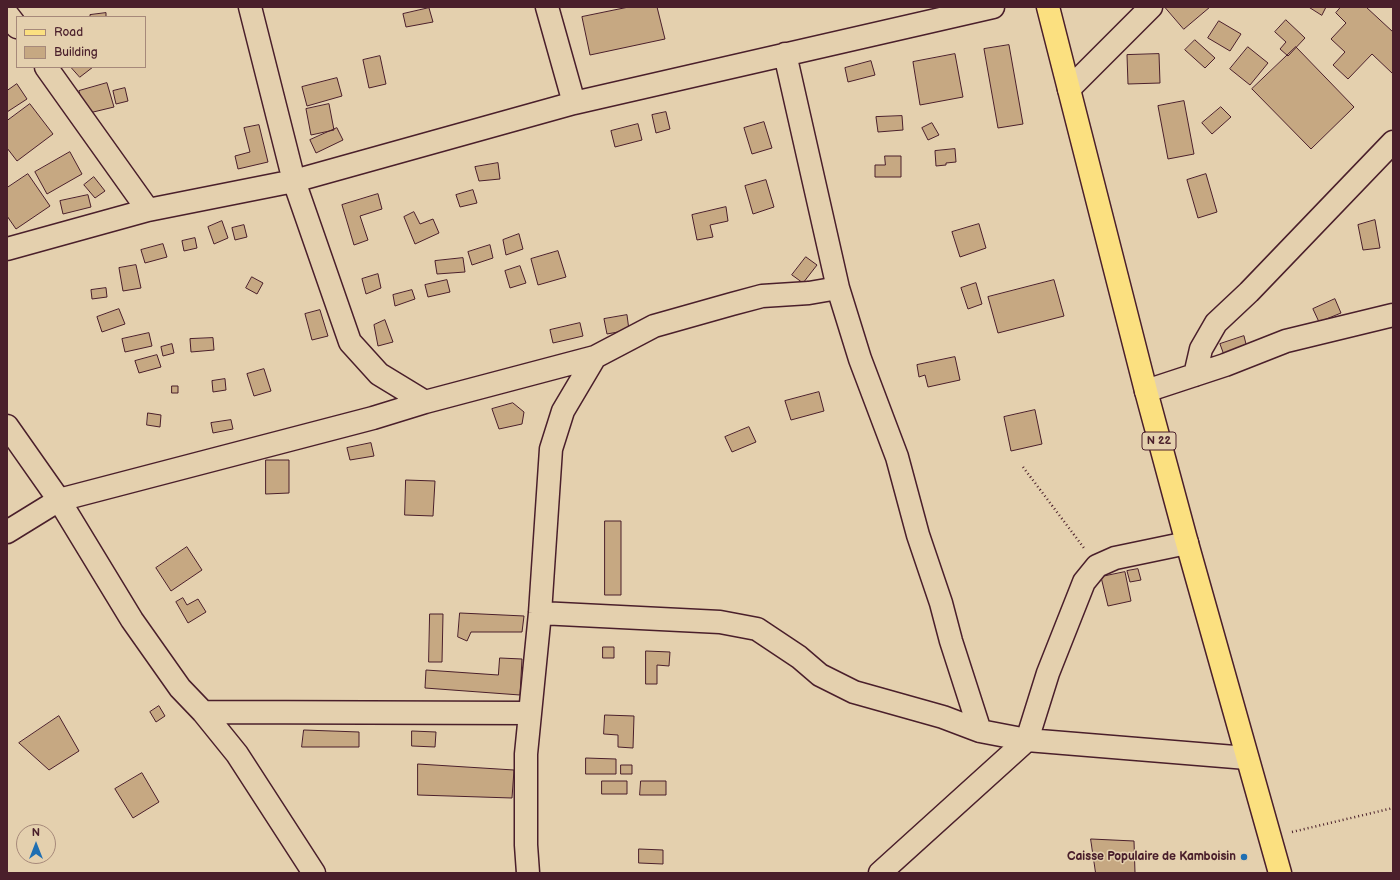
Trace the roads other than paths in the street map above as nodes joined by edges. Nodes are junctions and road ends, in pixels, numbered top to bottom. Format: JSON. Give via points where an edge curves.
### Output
{"nodes":[{"id":1,"x":10,"y":7,"type":"edge"},
{"id":2,"x":250,"y":7,"type":"edge"},
{"id":3,"x":547,"y":7,"type":"edge"},
{"id":4,"x":993,"y":7,"type":"edge"},
{"id":5,"x":1048,"y":7,"type":"edge"},
{"id":6,"x":1151,"y":7,"type":"edge"},
{"id":7,"x":7,"y":8,"type":"edge"},
{"id":8,"x":7,"y":14,"type":"edge"},
{"id":9,"x":16,"y":27,"type":"edge"},
{"id":10,"x":785,"y":54,"type":"junction"},
{"id":11,"x":47,"y":68,"type":"edge"},
{"id":12,"x":1070,"y":89,"type":"junction"},
{"id":13,"x":574,"y":102,"type":"junction"},
{"id":14,"x":1393,"y":142,"type":"edge"},
{"id":15,"x":294,"y":181,"type":"junction"},
{"id":16,"x":148,"y":210,"type":"junction"},
{"id":17,"x":7,"y":249,"type":"edge"},
{"id":18,"x":838,"y":288,"type":"junction"},
{"id":19,"x":1393,"y":315,"type":"edge"},
{"id":20,"x":595,"y":357,"type":"junction"},
{"id":21,"x":1195,"y":375,"type":"junction"},
{"id":22,"x":1146,"y":391,"type":"junction"},
{"id":23,"x":424,"y":402,"type":"junction"},
{"id":24,"x":7,"y":426,"type":"edge"},
{"id":25,"x":59,"y":500,"type":"junction"},
{"id":26,"x":7,"y":532,"type":"edge"},
{"id":27,"x":1187,"y":543,"type":"junction"},
{"id":28,"x":540,"y":613,"type":"junction"},
{"id":29,"x":203,"y":712,"type":"junction"},
{"id":30,"x":530,"y":713,"type":"junction"},
{"id":31,"x":980,"y":731,"type":"junction"},
{"id":32,"x":1027,"y":740,"type":"junction"},
{"id":33,"x":1247,"y":758,"type":"junction"},
{"id":34,"x":314,"y":873,"type":"edge"},
{"id":35,"x":528,"y":873,"type":"edge"},
{"id":36,"x":880,"y":873,"type":"edge"},
{"id":37,"x":1280,"y":873,"type":"edge"}],
"edges":[{"from":1,"to":7,"type":"street"},
{"from":2,"to":15,"type":"street"},
{"from":3,"to":13,"type":"street"},
{"from":4,"to":10,"type":"street"},
{"from":5,"to":12,"type":"main road","number":"N 22"},
{"from":6,"to":12,"type":"street"},
{"from":8,"to":9,"type":"street"},
{"from":10,"to":13,"type":"street"},
{"from":10,"to":18,"type":"street"},
{"from":11,"to":16,"type":"street"},
{"from":12,"to":22,"type":"main road","number":"N 22"},
{"from":13,"to":15,"type":"street"},
{"from":14,"to":21,"type":"street","via":[[1216,323],[1201,349]]},
{"from":15,"to":16,"type":"street"},
{"from":15,"to":23,"type":"street","via":[[350,342],[379,374]]},
{"from":16,"to":17,"type":"street"},
{"from":18,"to":20,"type":"street","via":[[762,296],[654,326]]},
{"from":18,"to":31,"type":"street","via":[[860,359],[897,457],[918,535]]},
{"from":19,"to":21,"type":"street","via":[[1286,341]]},
{"from":20,"to":23,"type":"street"},
{"from":20,"to":28,"type":"street","via":[[563,411],[551,449]]},
{"from":21,"to":22,"type":"street"},
{"from":22,"to":27,"type":"main road","number":"N 22"},
{"from":23,"to":25,"type":"street","via":[[373,418]]},
{"from":24,"to":25,"type":"street"},
{"from":25,"to":26,"type":"street"},
{"from":25,"to":29,"type":"street","via":[[132,620],[180,688]]},
{"from":27,"to":32,"type":"street","via":[[1115,558],[1096,566],[1084,582],[1048,673]]},
{"from":27,"to":33,"type":"main road","number":"N 22"},
{"from":28,"to":30,"type":"street"},
{"from":28,"to":31,"type":"street","via":[[720,622],[757,629],[799,657],[820,675],[854,692],[943,717]]},
{"from":29,"to":30,"type":"street"},
{"from":29,"to":34,"type":"street","via":[[237,754]]},
{"from":30,"to":35,"type":"street","via":[[526,754]]},
{"from":31,"to":32,"type":"street"},
{"from":32,"to":33,"type":"street"},
{"from":32,"to":36,"type":"street"},
{"from":33,"to":37,"type":"main road","number":"N 22"}]}
